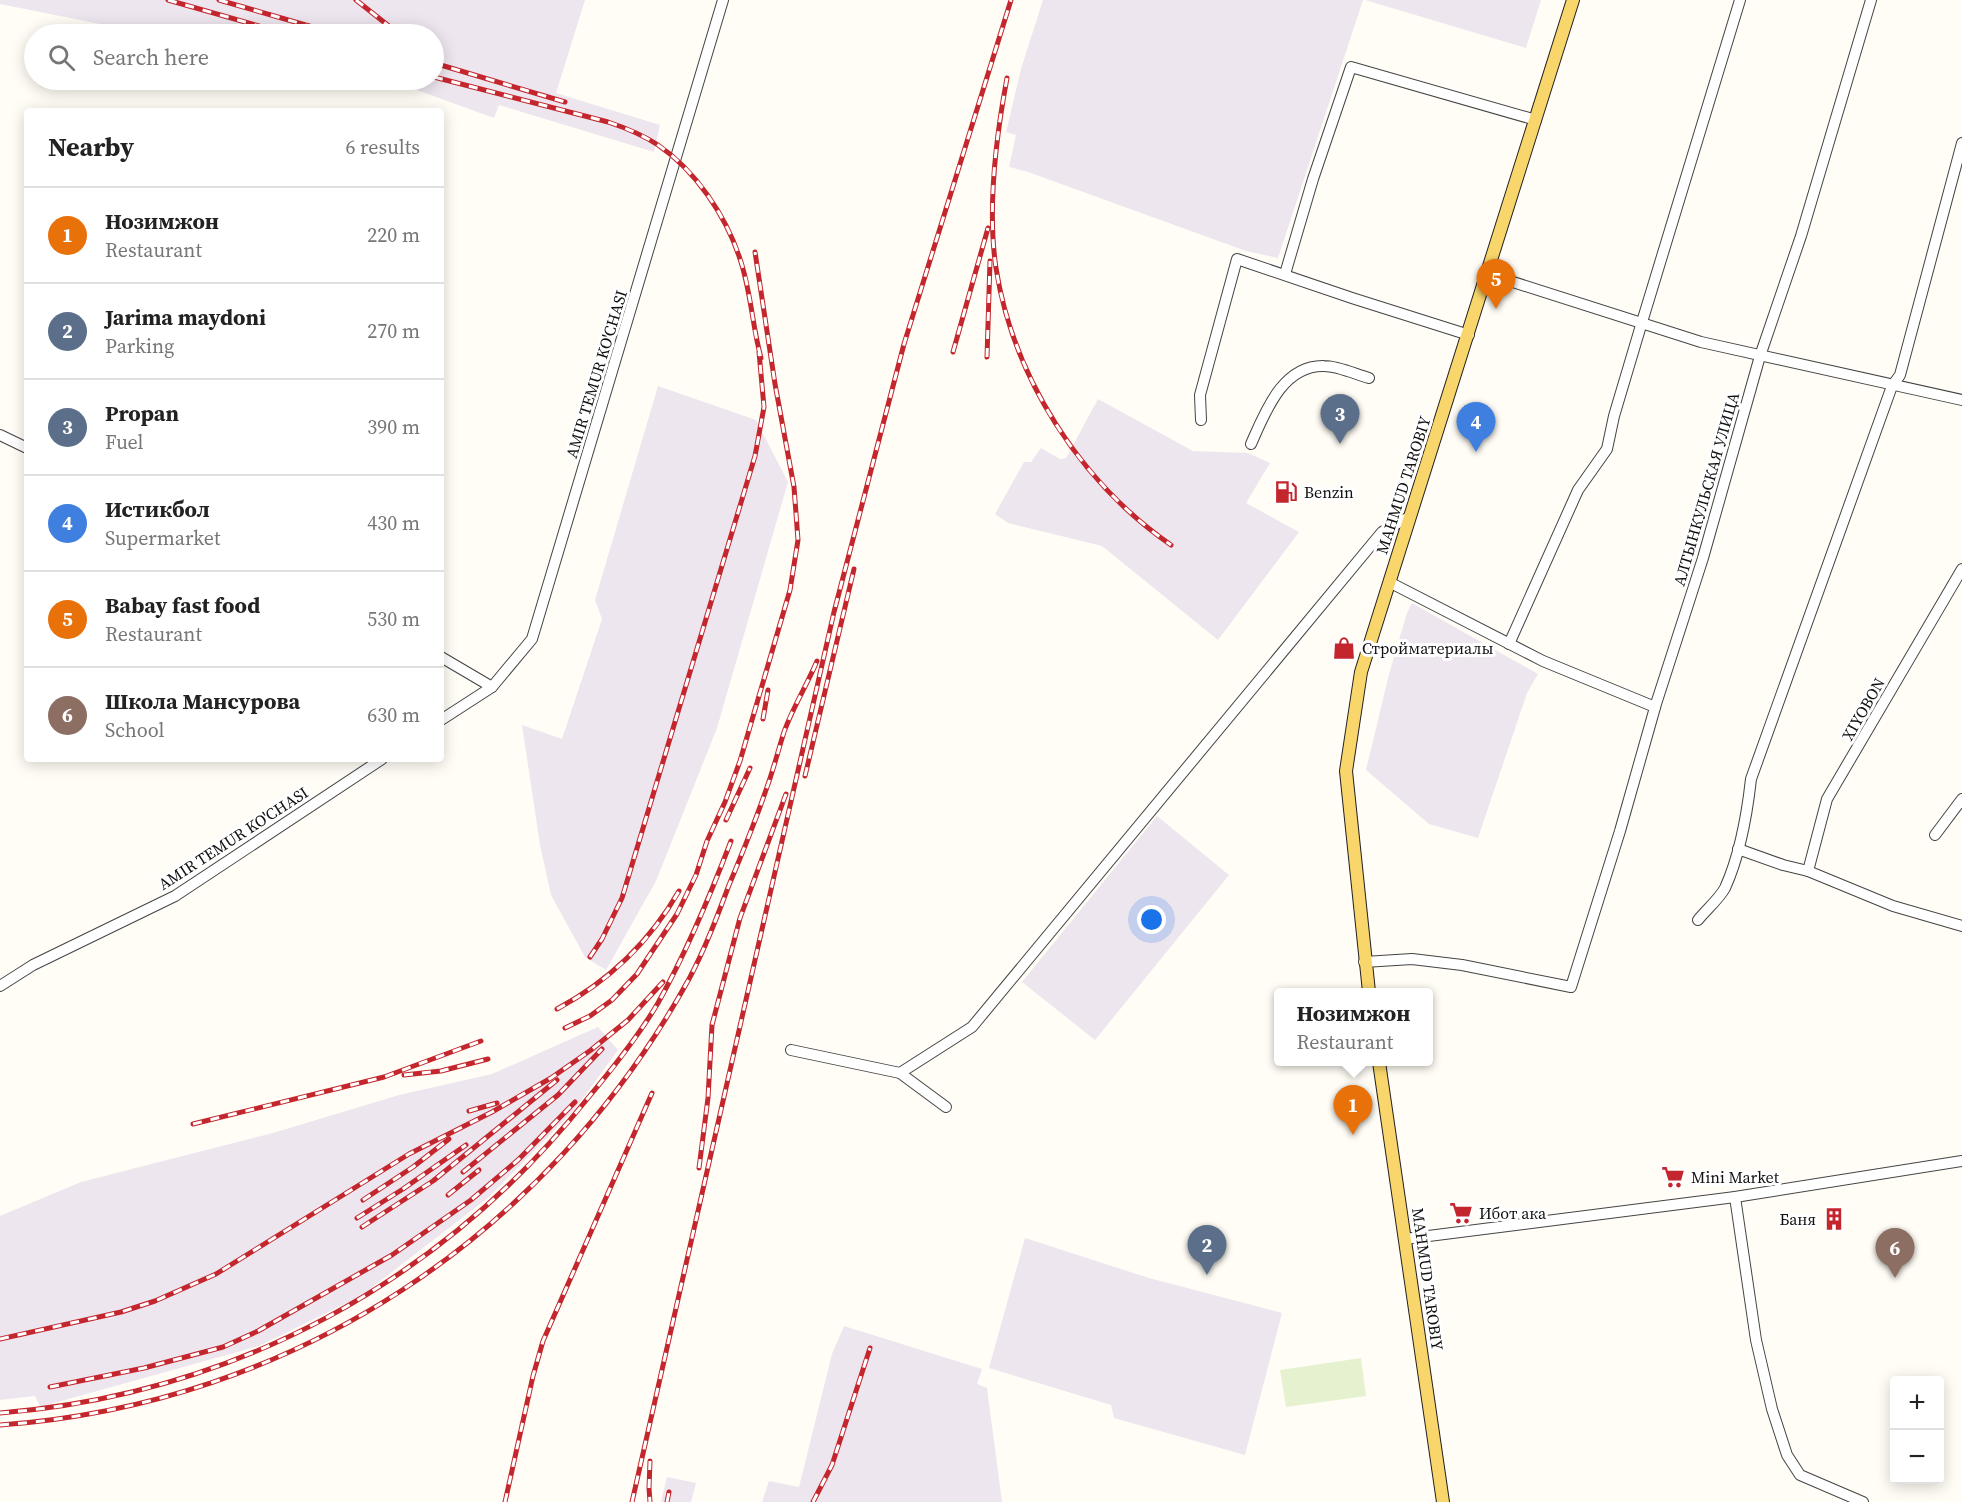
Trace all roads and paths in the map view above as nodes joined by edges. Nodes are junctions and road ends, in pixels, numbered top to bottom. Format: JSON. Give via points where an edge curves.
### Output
{"nodes":[{"id":1,"x":723,"y":0,"type":"edge"},
{"id":2,"x":1574,"y":0,"type":"edge"},
{"id":3,"x":1740,"y":0,"type":"edge"},
{"id":4,"x":1871,"y":0,"type":"edge"},
{"id":5,"x":1536,"y":120,"type":"junction"},
{"id":6,"x":1962,"y":143,"type":"edge"},
{"id":7,"x":1285,"y":274,"type":"junction"},
{"id":8,"x":1488,"y":274,"type":"junction"},
{"id":9,"x":1642,"y":322,"type":"junction"},
{"id":10,"x":1469,"y":335,"type":"junction"},
{"id":11,"x":1760,"y":356,"type":"junction"},
{"id":12,"x":1369,"y":378,"type":"dead end"},
{"id":13,"x":1892,"y":386,"type":"junction"},
{"id":14,"x":1962,"y":400,"type":"edge"},
{"id":15,"x":1201,"y":420,"type":"dead end"},
{"id":16,"x":0,"y":435,"type":"edge"},
{"id":17,"x":1251,"y":444,"type":"dead end"},
{"id":18,"x":24,"y":447,"type":"edge"},
{"id":19,"x":1409,"y":517,"type":"junction"},
{"id":20,"x":1962,"y":569,"type":"edge"},
{"id":21,"x":1389,"y":582,"type":"junction"},
{"id":22,"x":1509,"y":644,"type":"junction"},
{"id":23,"x":444,"y":659,"type":"edge"},
{"id":24,"x":492,"y":687,"type":"junction"},
{"id":25,"x":1655,"y":707,"type":"junction"},
{"id":26,"x":444,"y":718,"type":"edge"},
{"id":27,"x":377,"y":762,"type":"edge"},
{"id":28,"x":1962,"y":799,"type":"edge"},
{"id":29,"x":1935,"y":835,"type":"dead end"},
{"id":30,"x":1738,"y":849,"type":"junction"},
{"id":31,"x":1808,"y":871,"type":"junction"},
{"id":32,"x":1698,"y":920,"type":"dead end"},
{"id":33,"x":1962,"y":926,"type":"edge"},
{"id":34,"x":1364,"y":962,"type":"junction"},
{"id":35,"x":0,"y":986,"type":"edge"},
{"id":36,"x":1368,"y":988,"type":"edge"},
{"id":37,"x":791,"y":1050,"type":"dead end"},
{"id":38,"x":1380,"y":1066,"type":"edge"},
{"id":39,"x":900,"y":1073,"type":"junction"},
{"id":40,"x":946,"y":1107,"type":"dead end"},
{"id":41,"x":1962,"y":1161,"type":"edge"},
{"id":42,"x":1735,"y":1197,"type":"junction"},
{"id":43,"x":1405,"y":1239,"type":"junction"},
{"id":44,"x":1443,"y":1502,"type":"edge"},
{"id":45,"x":1863,"y":1502,"type":"edge"}],
"edges":[{"from":1,"to":24,"type":"street","name":"AMIR TEMUR KO'CHASI","via":[[532,639]]},
{"from":2,"to":5,"type":"main road","name":"MAHMUD TAROBIY"},
{"from":3,"to":9,"type":"street"},
{"from":4,"to":11,"type":"street","name":"АЛТЫНКУЛЬСКАЯ УЛИЦА","via":[[1801,236]]},
{"from":5,"to":7,"type":"street","via":[[1351,67]]},
{"from":5,"to":8,"type":"main road","name":"MAHMUD TAROBIY"},
{"from":6,"to":13,"type":"street","via":[[1900,375]]},
{"from":7,"to":10,"type":"street"},
{"from":7,"to":15,"type":"street","via":[[1237,259],[1200,396]]},
{"from":8,"to":9,"type":"street"},
{"from":8,"to":10,"type":"main road","name":"MAHMUD TAROBIY"},
{"from":9,"to":11,"type":"street"},
{"from":9,"to":22,"type":"street","via":[[1607,449],[1578,490]]},
{"from":10,"to":19,"type":"main road","name":"MAHMUD TAROBIY"},
{"from":11,"to":13,"type":"street"},
{"from":11,"to":25,"type":"street","name":"АЛТЫНКУЛЬСКАЯ УЛИЦА","via":[[1703,558]]},
{"from":12,"to":17,"type":"street","via":[[1325,366],[1301,372],[1280,386]]},
{"from":13,"to":14,"type":"street"},
{"from":13,"to":30,"type":"street","via":[[1751,779]]},
{"from":16,"to":18,"type":"street"},
{"from":19,"to":21,"type":"main road","name":"MAHMUD TAROBIY"},
{"from":19,"to":39,"type":"street","via":[[1382,532],[972,1027]]},
{"from":20,"to":31,"type":"street","name":"XIYOBON","via":[[1827,800]]},
{"from":21,"to":22,"type":"street"},
{"from":21,"to":34,"type":"main road","name":"MAHMUD TAROBIY","via":[[1361,672],[1346,771]]},
{"from":22,"to":25,"type":"street"},
{"from":23,"to":24,"type":"street"},
{"from":24,"to":26,"type":"street","name":"AMIR TEMUR KO'CHASI"},
{"from":25,"to":34,"type":"street","name":"АЛТЫНКУЛЬСКАЯ УЛИЦА","via":[[1571,987],[1462,965],[1412,959]]},
{"from":27,"to":35,"type":"street","name":"AMIR TEMUR KO'CHASI","via":[[175,896],[33,965]]},
{"from":28,"to":29,"type":"street"},
{"from":30,"to":31,"type":"street"},
{"from":30,"to":32,"type":"street","via":[[1724,890]]},
{"from":31,"to":33,"type":"street","via":[[1893,906]]},
{"from":34,"to":36,"type":"main road","name":"MAHMUD TAROBIY"},
{"from":37,"to":39,"type":"street"},
{"from":38,"to":43,"type":"main road","name":"MAHMUD TAROBIY"},
{"from":39,"to":40,"type":"street"},
{"from":41,"to":42,"type":"street"},
{"from":42,"to":43,"type":"street"},
{"from":42,"to":45,"type":"street","via":[[1756,1340],[1787,1455],[1800,1475]]},
{"from":43,"to":44,"type":"main road","name":"MAHMUD TAROBIY"}]}
